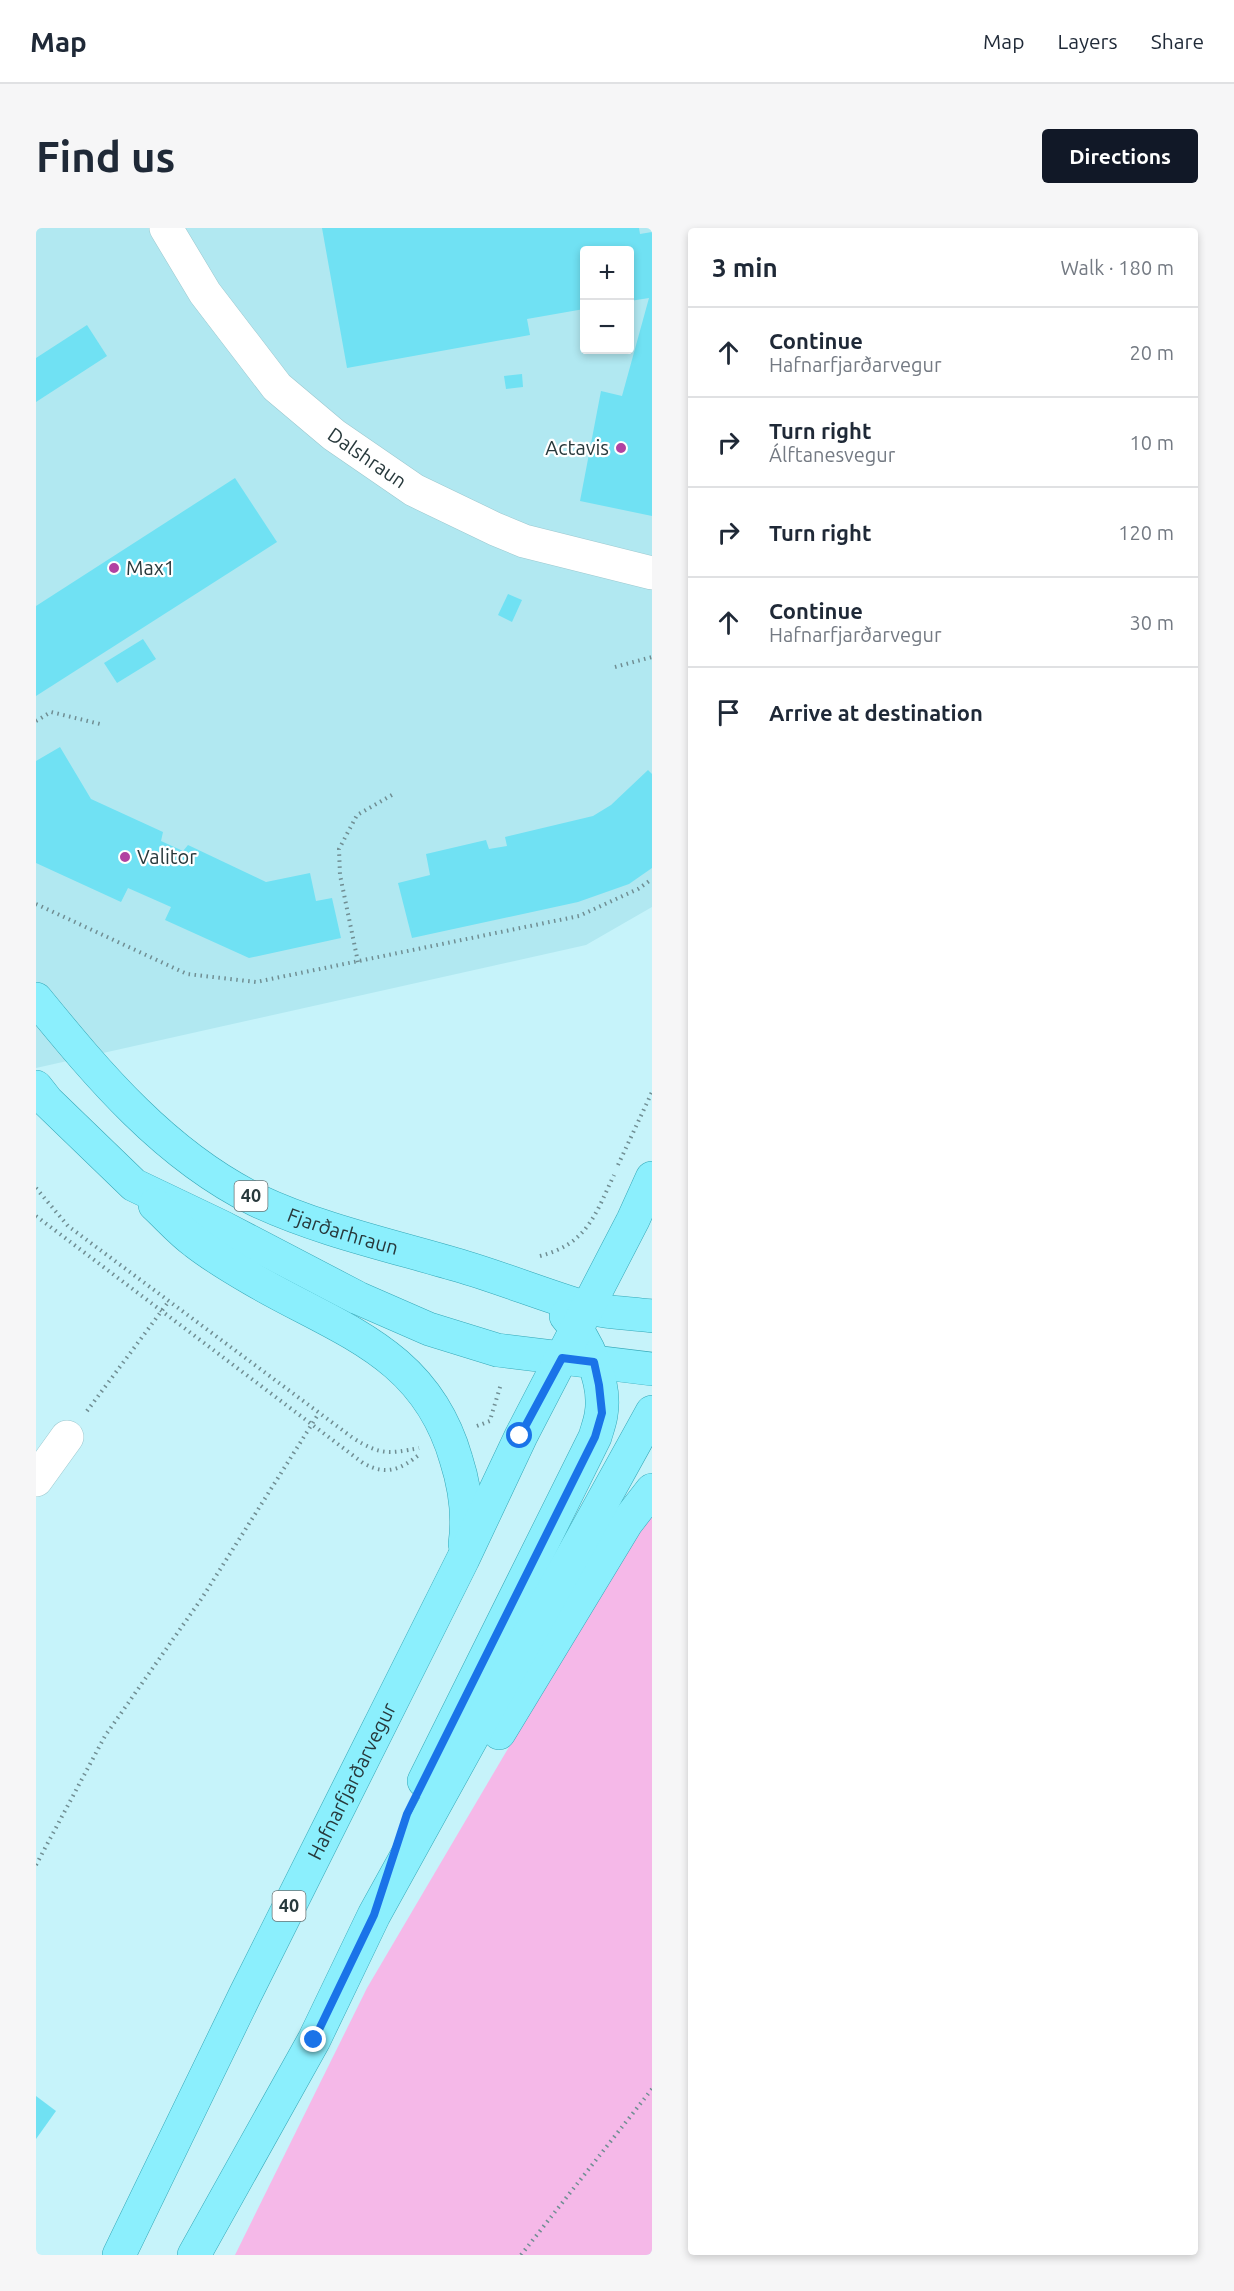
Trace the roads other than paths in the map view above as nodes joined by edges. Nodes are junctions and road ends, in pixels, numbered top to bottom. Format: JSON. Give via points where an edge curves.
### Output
{"nodes":[{"id":1,"x":165,"y":228,"type":"edge"},
{"id":2,"x":652,"y":573,"type":"edge"},
{"id":3,"x":36,"y":999,"type":"edge"},
{"id":4,"x":36,"y":1087,"type":"edge"},
{"id":5,"x":652,"y":1178,"type":"edge"},
{"id":6,"x":134,"y":1185,"type":"junction"},
{"id":7,"x":652,"y":1316,"type":"edge"},
{"id":8,"x":582,"y":1318,"type":"junction"},
{"id":9,"x":562,"y":1358,"type":"junction"},
{"id":10,"x":594,"y":1362,"type":"junction"},
{"id":11,"x":652,"y":1369,"type":"edge"},
{"id":12,"x":652,"y":1412,"type":"edge"},
{"id":13,"x":67,"y":1437,"type":"road end"},
{"id":14,"x":36,"y":1480,"type":"edge"},
{"id":15,"x":652,"y":1490,"type":"edge"},
{"id":16,"x":463,"y":1559,"type":"junction"},
{"id":17,"x":374,"y":1915,"type":"junction"},
{"id":18,"x":119,"y":2255,"type":"edge"},
{"id":19,"x":194,"y":2255,"type":"edge"}],
"edges":[{"from":1,"to":2,"type":"street","name":"Dalshraun","via":[[205,293],[277,387],[334,435],[414,490],[495,529],[524,541]]},
{"from":3,"to":8,"type":"main road","name":"Fjarðarhraun","number":"40","via":[[96,1072],[151,1128],[256,1199],[309,1221],[532,1272]]},
{"from":4,"to":6,"type":"main road","number":"40"},
{"from":5,"to":8,"type":"main road","name":"Hafnarfjarðarvegur"},
{"from":6,"to":9,"type":"main road","number":"40","via":[[357,1298],[429,1329],[497,1350]]},
{"from":6,"to":16,"type":"main road","via":[[194,1242],[363,1340],[411,1376],[446,1427],[459,1468],[467,1527]]},
{"from":7,"to":8,"type":"main road","name":"Fjarðarhraun","number":"40"},
{"from":8,"to":9,"type":"main road","name":"Hafnarfjarðarvegur","number":"40"},
{"from":8,"to":10,"type":"main road"},
{"from":9,"to":10,"type":"main road"},
{"from":9,"to":16,"type":"main road","name":"Hafnarfjarðarvegur","number":"40","via":[[520,1436]]},
{"from":10,"to":11,"type":"main road"},
{"from":10,"to":17,"type":"main road","via":[[602,1413],[595,1437],[407,1814]]},
{"from":12,"to":17,"type":"main road"},
{"from":13,"to":14,"type":"street"},
{"from":15,"to":17,"type":"main road","via":[[627,1522],[442,1826]]},
{"from":16,"to":18,"type":"main road","name":"Hafnarfjarðarvegur","number":"40"},
{"from":17,"to":19,"type":"main road","via":[[314,2040]]}]}
